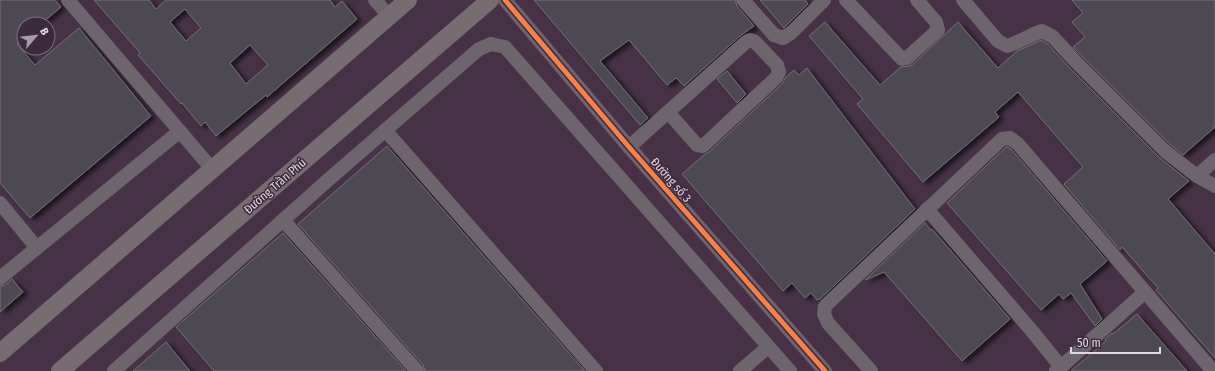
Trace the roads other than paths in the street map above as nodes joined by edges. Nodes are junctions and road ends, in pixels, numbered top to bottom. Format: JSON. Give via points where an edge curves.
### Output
{"nodes":[{"id":1,"x":68,"y":0,"type":"edge"},
{"id":2,"x":375,"y":0,"type":"edge"},
{"id":3,"x":408,"y":0,"type":"edge"},
{"id":4,"x":490,"y":0,"type":"edge"},
{"id":5,"x":505,"y":0,"type":"edge"},
{"id":6,"x":743,"y":0,"type":"edge"},
{"id":7,"x":824,"y":0,"type":"edge"},
{"id":8,"x":846,"y":0,"type":"edge"},
{"id":9,"x":917,"y":0,"type":"edge"},
{"id":10,"x":963,"y":0,"type":"edge"},
{"id":11,"x":389,"y":16,"type":"junction"},
{"id":12,"x":668,"y":112,"type":"junction"},
{"id":13,"x":385,"y":130,"type":"junction"},
{"id":14,"x":180,"y":131,"type":"junction"},
{"id":15,"x":629,"y":147,"type":"junction"},
{"id":16,"x":1215,"y":160,"type":"edge"},
{"id":17,"x":212,"y":169,"type":"junction"},
{"id":18,"x":1197,"y":176,"type":"junction"},
{"id":19,"x":1215,"y":186,"type":"edge"},
{"id":20,"x":0,"y":203,"type":"edge"},
{"id":21,"x":927,"y":209,"type":"junction"},
{"id":22,"x":283,"y":220,"type":"junction"},
{"id":23,"x":36,"y":248,"type":"junction"},
{"id":24,"x":0,"y":278,"type":"edge"},
{"id":25,"x":1145,"y":292,"type":"junction"},
{"id":26,"x":768,"y":347,"type":"junction"},
{"id":27,"x":0,"y":353,"type":"edge"},
{"id":28,"x":1059,"y":369,"type":"edge"},
{"id":29,"x":60,"y":371,"type":"edge"},
{"id":30,"x":114,"y":371,"type":"edge"},
{"id":31,"x":417,"y":371,"type":"edge"},
{"id":32,"x":596,"y":371,"type":"edge"},
{"id":33,"x":740,"y":371,"type":"edge"},
{"id":34,"x":790,"y":371,"type":"edge"},
{"id":35,"x":825,"y":371,"type":"edge"},
{"id":36,"x":871,"y":371,"type":"edge"},
{"id":37,"x":1213,"y":371,"type":"edge"}],
"edges":[{"from":1,"to":14,"type":"street"},
{"from":2,"to":11,"type":"street"},
{"from":3,"to":11,"type":"main road"},
{"from":4,"to":29,"type":"main road","name":"Đường Trần Phú"},
{"from":5,"to":15,"type":"street","name":"Đường số 3"},
{"from":6,"to":7,"type":"street","via":[[774,35],[783,38]]},
{"from":8,"to":9,"type":"street","via":[[902,59],[907,58],[938,30],[936,22]]},
{"from":10,"to":18,"type":"street","via":[[998,41],[1007,46],[1042,31],[1053,37],[1166,152]]},
{"from":11,"to":17,"type":"main road"},
{"from":12,"to":12,"type":"street","via":[[750,40],[754,40],[777,65],[779,72],[776,78],[703,146],[697,146]]},
{"from":12,"to":15,"type":"street"},
{"from":13,"to":22,"type":"street"},
{"from":13,"to":26,"type":"street","via":[[479,49],[491,44],[505,47]]},
{"from":13,"to":32,"type":"street"},
{"from":14,"to":17,"type":"street"},
{"from":14,"to":23,"type":"street"},
{"from":15,"to":35,"type":"street","name":"Đường số 3"},
{"from":16,"to":18,"type":"street"},
{"from":17,"to":27,"type":"main road"},
{"from":18,"to":19,"type":"street"},
{"from":20,"to":23,"type":"street"},
{"from":21,"to":25,"type":"street","via":[[1002,139],[1010,138],[1018,144]]},
{"from":21,"to":28,"type":"street","via":[[1032,331]]},
{"from":21,"to":36,"type":"street","via":[[824,306],[828,323]]},
{"from":22,"to":30,"type":"street"},
{"from":22,"to":31,"type":"street"},
{"from":23,"to":24,"type":"street"},
{"from":25,"to":28,"type":"street"},
{"from":25,"to":37,"type":"street"},
{"from":26,"to":33,"type":"street"},
{"from":26,"to":34,"type":"street"}]}
